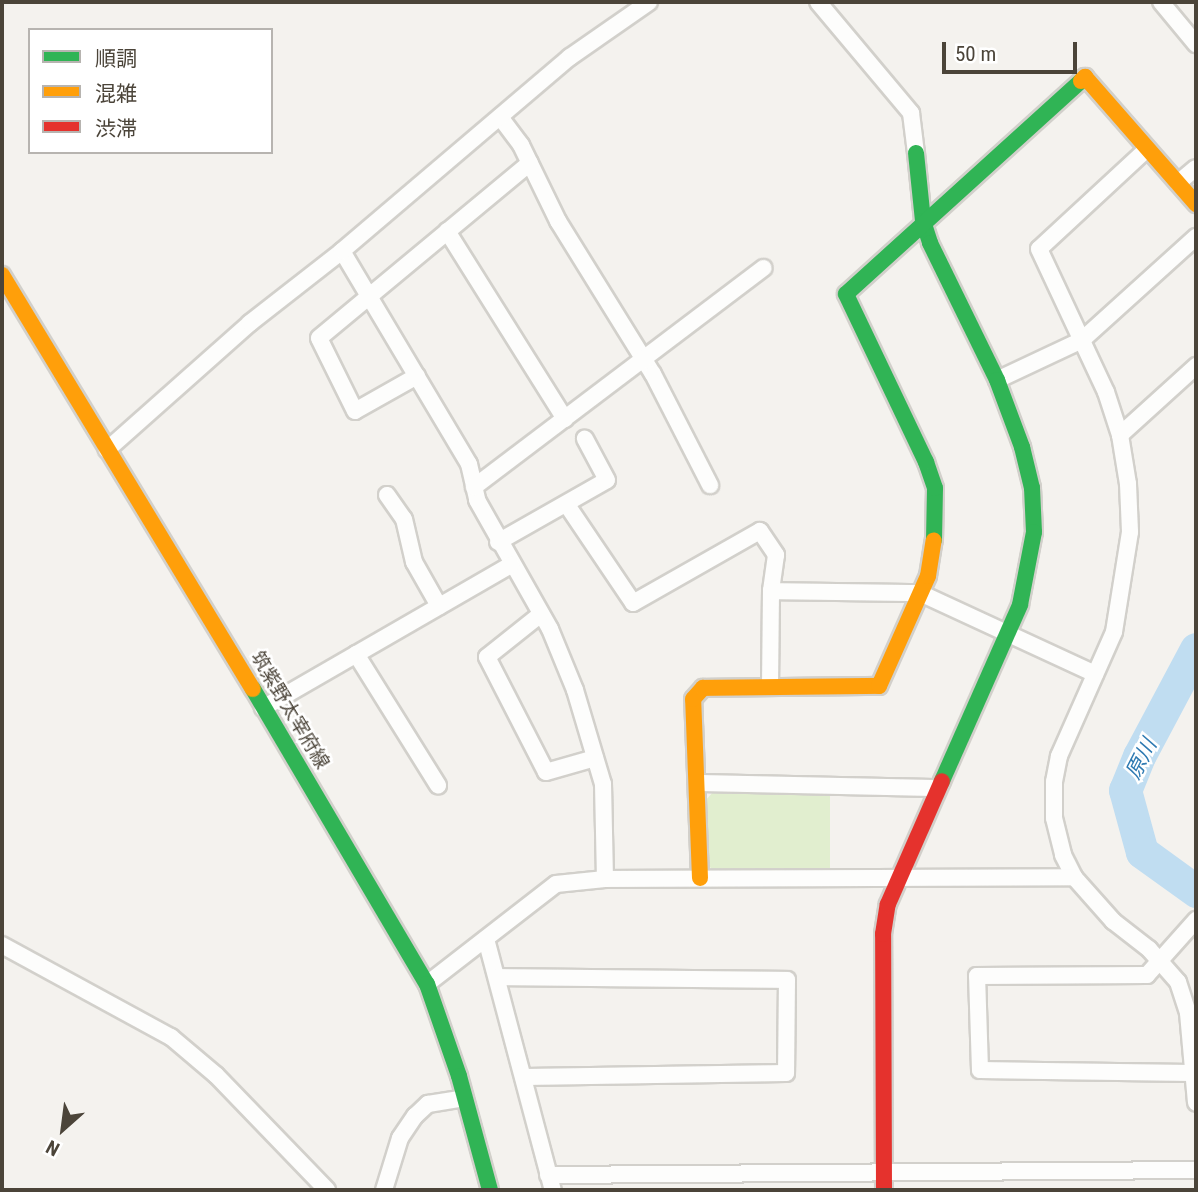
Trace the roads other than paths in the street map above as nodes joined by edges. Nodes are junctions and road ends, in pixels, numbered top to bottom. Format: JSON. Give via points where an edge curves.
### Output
{"nodes":[{"id":1,"x":649,"y":2,"type":"edge"},
{"id":2,"x":818,"y":2,"type":"edge"},
{"id":3,"x":1161,"y":2,"type":"edge"},
{"id":4,"x":1196,"y":44,"type":"edge"},
{"id":5,"x":500,"y":117,"type":"junction"},
{"id":6,"x":1147,"y":149,"type":"junction"},
{"id":7,"x":530,"y":163,"type":"junction"},
{"id":8,"x":1196,"y":168,"type":"edge"},
{"id":9,"x":1178,"y":183,"type":"junction"},
{"id":10,"x":1196,"y":204,"type":"edge"},
{"id":11,"x":923,"y":221,"type":"junction"},
{"id":12,"x":447,"y":232,"type":"junction"},
{"id":13,"x":1196,"y":237,"type":"edge"},
{"id":14,"x":342,"y":251,"type":"junction"},
{"id":15,"x":764,"y":268,"type":"dead end"},
{"id":16,"x":2,"y":275,"type":"edge"},
{"id":17,"x":370,"y":297,"type":"junction"},
{"id":18,"x":1082,"y":340,"type":"junction"},
{"id":19,"x":643,"y":359,"type":"junction"},
{"id":20,"x":1196,"y":366,"type":"edge"},
{"id":21,"x":417,"y":376,"type":"junction"},
{"id":22,"x":997,"y":380,"type":"junction"},
{"id":23,"x":565,"y":419,"type":"junction"},
{"id":24,"x":1120,"y":435,"type":"junction"},
{"id":25,"x":585,"y":439,"type":"dead end"},
{"id":26,"x":107,"y":450,"type":"junction"},
{"id":27,"x":710,"y":485,"type":"dead end"},
{"id":28,"x":474,"y":488,"type":"junction"},
{"id":29,"x":387,"y":495,"type":"dead end"},
{"id":30,"x":567,"y":505,"type":"junction"},
{"id":31,"x":498,"y":542,"type":"junction"},
{"id":32,"x":511,"y":565,"type":"junction"},
{"id":33,"x":771,"y":591,"type":"junction"},
{"id":34,"x":920,"y":593,"type":"junction"},
{"id":35,"x":439,"y":607,"type":"junction"},
{"id":36,"x":541,"y":614,"type":"junction"},
{"id":37,"x":1007,"y":631,"type":"junction"},
{"id":38,"x":356,"y":654,"type":"junction"},
{"id":39,"x":1095,"y":674,"type":"junction"},
{"id":40,"x":770,"y":687,"type":"junction"},
{"id":41,"x":264,"y":708,"type":"junction"},
{"id":42,"x":595,"y":758,"type":"junction"},
{"id":43,"x":697,"y":783,"type":"junction"},
{"id":44,"x":438,"y":785,"type":"dead end"},
{"id":45,"x":937,"y":788,"type":"junction"},
{"id":46,"x":898,"y":877,"type":"junction"},
{"id":47,"x":1074,"y":877,"type":"junction"},
{"id":48,"x":700,"y":878,"type":"junction"},
{"id":49,"x":605,"y":879,"type":"junction"},
{"id":50,"x":1196,"y":921,"type":"edge"},
{"id":51,"x":486,"y":939,"type":"junction"},
{"id":52,"x":2,"y":945,"type":"edge"},
{"id":53,"x":1162,"y":962,"type":"junction"},
{"id":54,"x":497,"y":977,"type":"junction"},
{"id":55,"x":427,"y":984,"type":"junction"},
{"id":56,"x":1192,"y":1073,"type":"junction"},
{"id":57,"x":525,"y":1077,"type":"junction"},
{"id":58,"x":465,"y":1098,"type":"junction"},
{"id":59,"x":1196,"y":1103,"type":"edge"},
{"id":60,"x":1196,"y":1170,"type":"edge"},
{"id":61,"x":884,"y":1171,"type":"junction"},
{"id":62,"x":550,"y":1183,"type":"edge"},
{"id":63,"x":327,"y":1190,"type":"edge"},
{"id":64,"x":384,"y":1190,"type":"edge"},
{"id":65,"x":490,"y":1190,"type":"edge"},
{"id":66,"x":884,"y":1190,"type":"edge"}],
"edges":[{"from":1,"to":5,"type":"street","via":[[570,57]]},
{"from":2,"to":11,"type":"street","via":[[911,113]]},
{"from":3,"to":4,"type":"street"},
{"from":5,"to":7,"type":"street"},
{"from":5,"to":14,"type":"street"},
{"from":6,"to":9,"type":"street"},
{"from":6,"to":11,"type":"street","via":[[1085,77]]},
{"from":6,"to":18,"type":"street","via":[[1039,248]]},
{"from":7,"to":12,"type":"street"},
{"from":7,"to":19,"type":"street","via":[[558,220]]},
{"from":8,"to":9,"type":"street"},
{"from":9,"to":10,"type":"street"},
{"from":11,"to":22,"type":"street"},
{"from":11,"to":34,"type":"street","via":[[846,294],[934,488],[936,531]]},
{"from":12,"to":17,"type":"street"},
{"from":12,"to":23,"type":"street"},
{"from":13,"to":18,"type":"street"},
{"from":14,"to":17,"type":"street"},
{"from":14,"to":26,"type":"street","via":[[250,323]]},
{"from":15,"to":19,"type":"street"},
{"from":16,"to":26,"type":"street","name":"筑紫野太宰府線"},
{"from":17,"to":21,"type":"street"},
{"from":17,"to":21,"type":"street","via":[[319,338],[355,411]]},
{"from":18,"to":22,"type":"street"},
{"from":18,"to":24,"type":"street"},
{"from":19,"to":23,"type":"street"},
{"from":19,"to":27,"type":"street"},
{"from":20,"to":24,"type":"street"},
{"from":21,"to":28,"type":"street","via":[[469,464]]},
{"from":22,"to":37,"type":"street","via":[[1023,447],[1032,488],[1031,562],[1020,605]]},
{"from":23,"to":28,"type":"street"},
{"from":24,"to":39,"type":"street","via":[[1130,532],[1114,632]]},
{"from":25,"to":30,"type":"street","via":[[607,480]]},
{"from":26,"to":41,"type":"street","name":"筑紫野太宰府線"},
{"from":28,"to":31,"type":"street"},
{"from":29,"to":35,"type":"street","via":[[404,519],[414,562]]},
{"from":30,"to":31,"type":"street"},
{"from":30,"to":33,"type":"street","via":[[633,603],[761,531],[776,555]]},
{"from":31,"to":32,"type":"street"},
{"from":32,"to":35,"type":"street"},
{"from":32,"to":36,"type":"street"},
{"from":33,"to":34,"type":"street"},
{"from":33,"to":40,"type":"street"},
{"from":34,"to":37,"type":"street"},
{"from":34,"to":40,"type":"street","via":[[879,686]]},
{"from":35,"to":38,"type":"street"},
{"from":36,"to":42,"type":"street","via":[[575,690]]},
{"from":36,"to":42,"type":"street","via":[[487,657],[546,772]]},
{"from":37,"to":39,"type":"street"},
{"from":37,"to":45,"type":"street"},
{"from":38,"to":41,"type":"street"},
{"from":38,"to":44,"type":"street"},
{"from":39,"to":47,"type":"street","via":[[1059,756],[1054,782],[1054,818]]},
{"from":40,"to":43,"type":"street","via":[[702,688],[693,699]]},
{"from":41,"to":55,"type":"street","name":"筑紫野太宰府線"},
{"from":42,"to":49,"type":"street","via":[[603,784]]},
{"from":43,"to":45,"type":"street"},
{"from":43,"to":48,"type":"street"},
{"from":45,"to":46,"type":"street"},
{"from":46,"to":47,"type":"street"},
{"from":46,"to":48,"type":"street"},
{"from":46,"to":61,"type":"street","via":[[883,933]]},
{"from":47,"to":53,"type":"street","via":[[1112,921]]},
{"from":48,"to":49,"type":"street"},
{"from":49,"to":51,"type":"street","via":[[556,884]]},
{"from":50,"to":53,"type":"street"},
{"from":51,"to":54,"type":"street"},
{"from":51,"to":55,"type":"street"},
{"from":52,"to":63,"type":"street","via":[[171,1037],[216,1074]]},
{"from":53,"to":56,"type":"street","via":[[1178,982],[1188,1013]]},
{"from":53,"to":56,"type":"street","via":[[1147,975],[977,976],[980,1070]]},
{"from":54,"to":57,"type":"street"},
{"from":54,"to":57,"type":"street","via":[[787,980],[786,1073]]},
{"from":55,"to":58,"type":"street","name":"筑紫野太宰府線"},
{"from":56,"to":59,"type":"street"},
{"from":57,"to":62,"type":"street"},
{"from":58,"to":64,"type":"street","via":[[428,1104],[415,1116],[401,1138]]},
{"from":58,"to":65,"type":"street","name":"筑紫野太宰府線"},
{"from":60,"to":61,"type":"street"},
{"from":61,"to":62,"type":"street"},
{"from":61,"to":66,"type":"street"}]}
